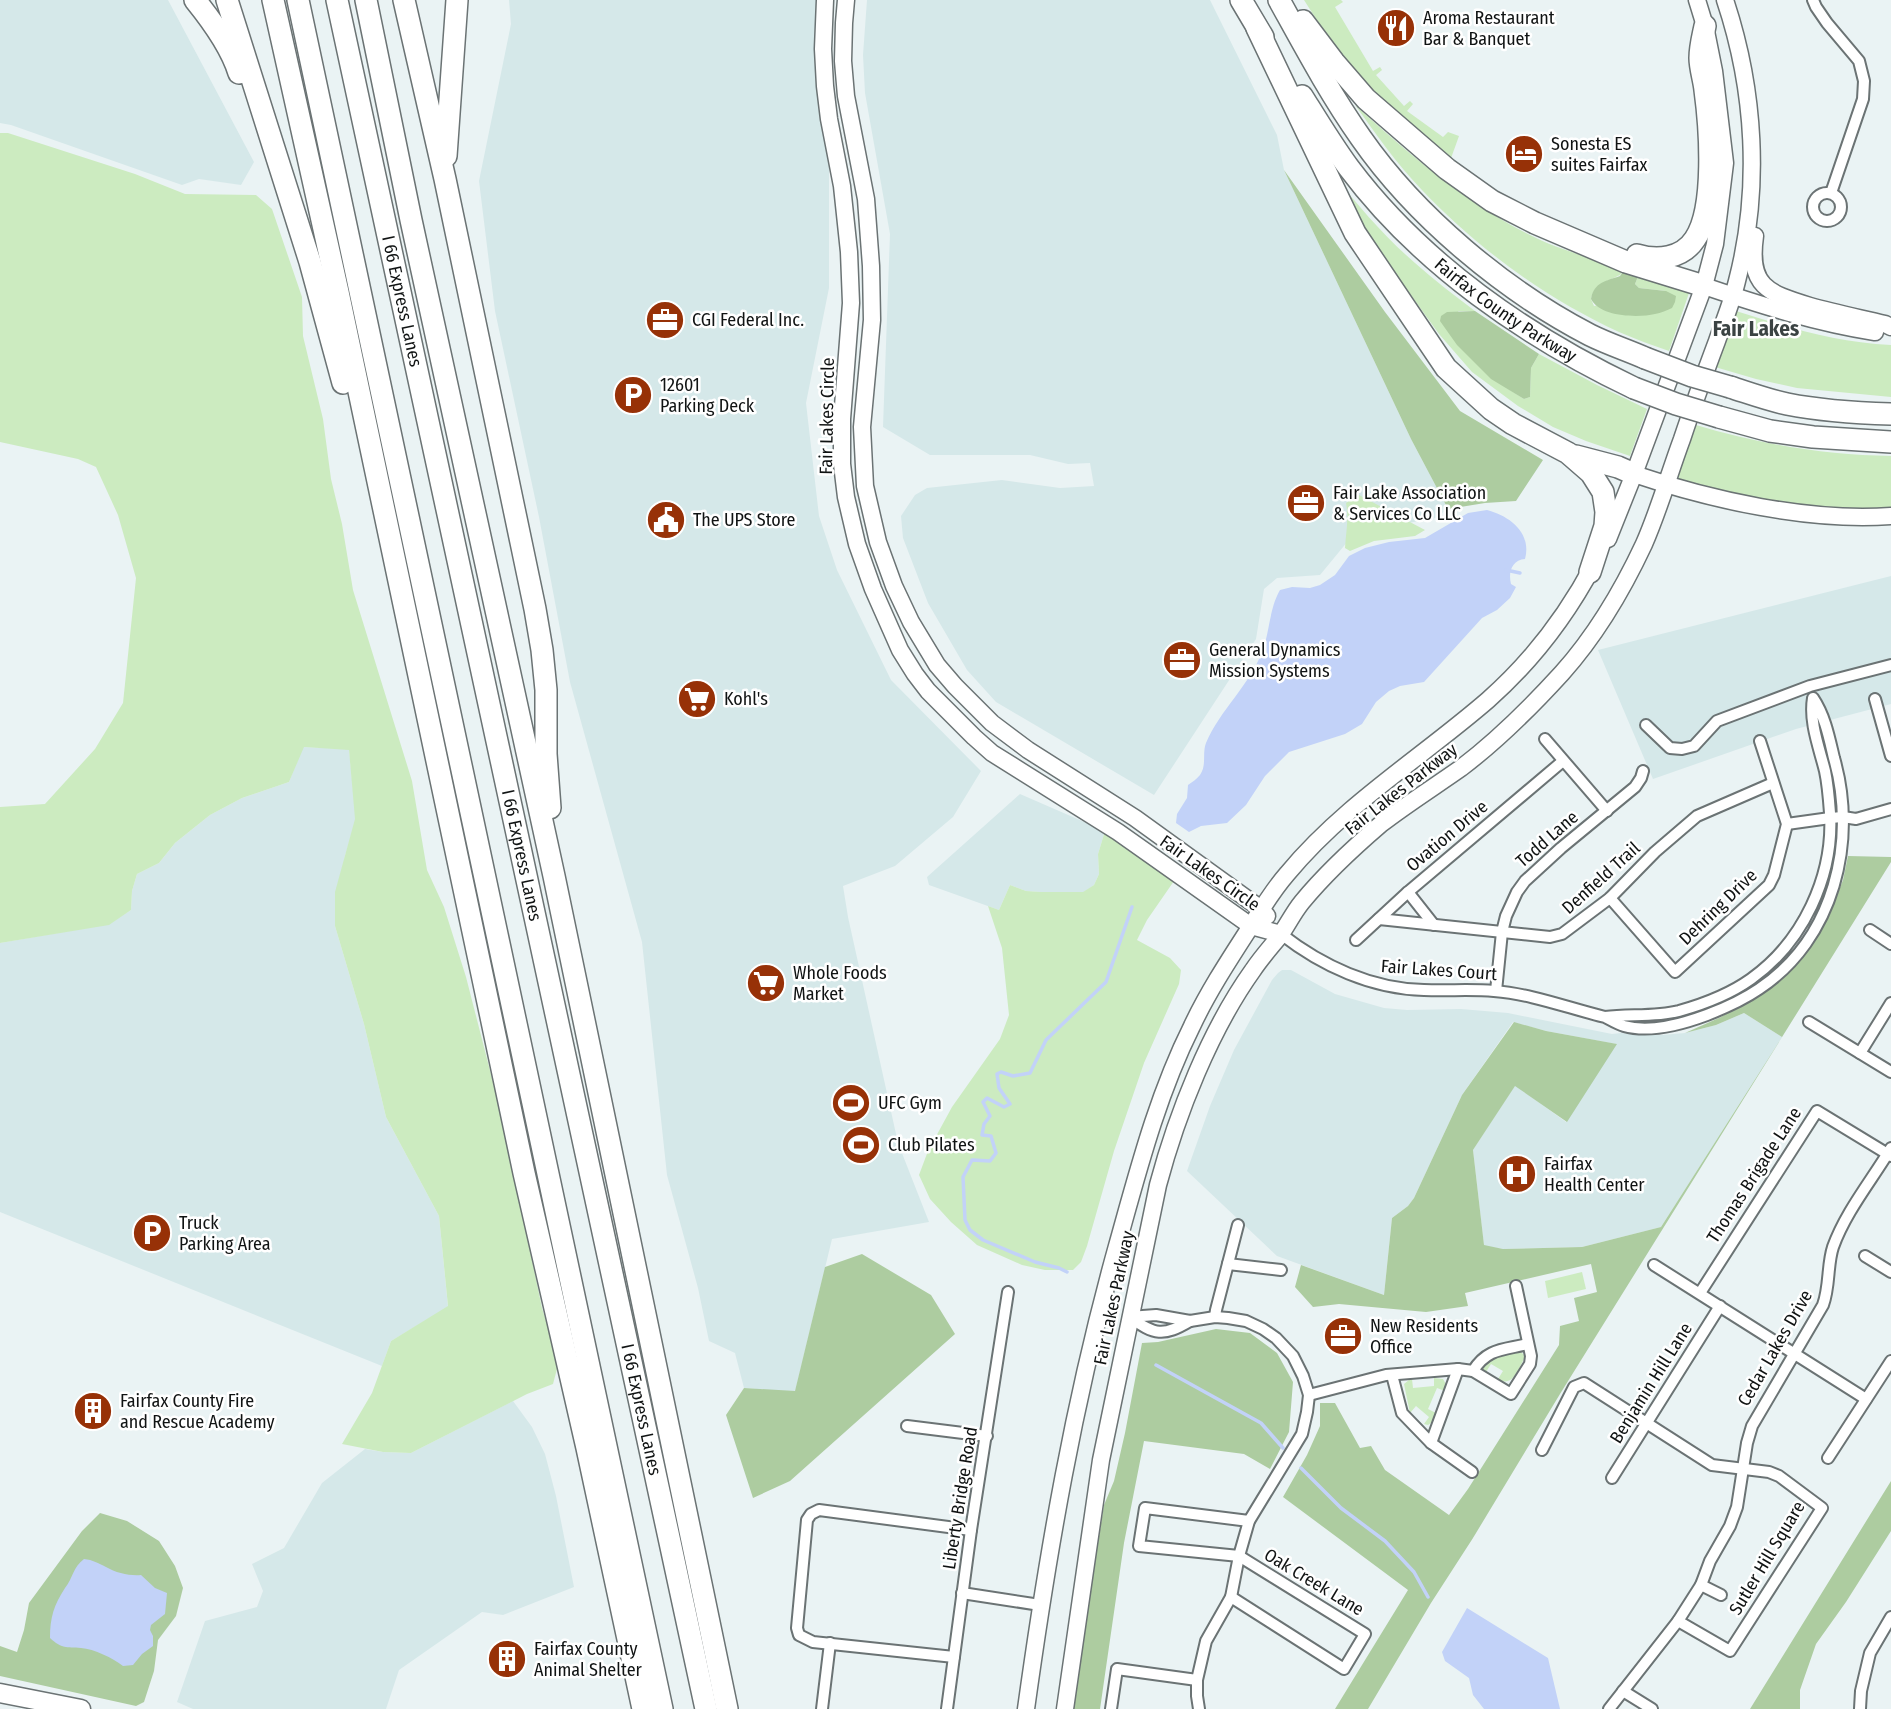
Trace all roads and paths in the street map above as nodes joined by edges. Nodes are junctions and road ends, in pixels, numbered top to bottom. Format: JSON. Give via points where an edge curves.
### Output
{"nodes":[{"id":1,"x":195,"y":0,"type":"edge"},
{"id":2,"x":228,"y":0,"type":"edge"},
{"id":3,"x":273,"y":0,"type":"edge"},
{"id":4,"x":298,"y":0,"type":"edge"},
{"id":5,"x":337,"y":0,"type":"edge"},
{"id":6,"x":366,"y":0,"type":"edge"},
{"id":7,"x":404,"y":0,"type":"edge"},
{"id":8,"x":457,"y":0,"type":"edge"},
{"id":9,"x":825,"y":0,"type":"edge"},
{"id":10,"x":846,"y":0,"type":"edge"},
{"id":11,"x":1241,"y":0,"type":"edge"},
{"id":12,"x":1279,"y":0,"type":"edge"},
{"id":13,"x":1289,"y":0,"type":"edge"},
{"id":14,"x":1697,"y":0,"type":"edge"},
{"id":15,"x":1725,"y":0,"type":"edge"},
{"id":16,"x":1813,"y":0,"type":"edge"},
{"id":17,"x":1704,"y":26,"type":"junction"},
{"id":18,"x":1257,"y":27,"type":"junction"},
{"id":19,"x":1750,"y":116,"type":"junction"},
{"id":20,"x":445,"y":179,"type":"junction"},
{"id":21,"x":1831,"y":193,"type":"dead end"},
{"id":22,"x":293,"y":212,"type":"junction"},
{"id":23,"x":1570,"y":239,"type":"junction"},
{"id":24,"x":1704,"y":286,"type":"junction"},
{"id":25,"x":1733,"y":296,"type":"junction"},
{"id":26,"x":1891,"y":327,"type":"edge"},
{"id":27,"x":1891,"y":334,"type":"edge"},
{"id":28,"x":1891,"y":414,"type":"edge"},
{"id":29,"x":1891,"y":442,"type":"edge"},
{"id":30,"x":1568,"y":453,"type":"junction"},
{"id":31,"x":1634,"y":474,"type":"junction"},
{"id":32,"x":1665,"y":485,"type":"junction"},
{"id":33,"x":1891,"y":516,"type":"edge"},
{"id":34,"x":396,"y":569,"type":"junction"},
{"id":35,"x":1590,"y":572,"type":"junction"},
{"id":36,"x":1891,"y":666,"type":"edge"},
{"id":37,"x":1810,"y":686,"type":"junction"},
{"id":38,"x":1813,"y":698,"type":"junction"},
{"id":39,"x":1875,"y":699,"type":"dead end"},
{"id":40,"x":1646,"y":725,"type":"dead end"},
{"id":41,"x":1545,"y":739,"type":"dead end"},
{"id":42,"x":1760,"y":741,"type":"dead end"},
{"id":43,"x":1028,"y":750,"type":"junction"},
{"id":44,"x":1891,"y":753,"type":"edge"},
{"id":45,"x":1563,"y":761,"type":"junction"},
{"id":46,"x":1016,"y":768,"type":"junction"},
{"id":47,"x":1643,"y":771,"type":"dead end"},
{"id":48,"x":1773,"y":783,"type":"junction"},
{"id":49,"x":1891,"y":809,"type":"edge"},
{"id":50,"x":1607,"y":811,"type":"junction"},
{"id":51,"x":1843,"y":817,"type":"junction"},
{"id":52,"x":1830,"y":818,"type":"junction"},
{"id":53,"x":1787,"y":824,"type":"junction"},
{"id":54,"x":554,"y":876,"type":"junction"},
{"id":55,"x":1408,"y":892,"type":"junction"},
{"id":56,"x":1609,"y":898,"type":"junction"},
{"id":57,"x":1261,"y":909,"type":"junction"},
{"id":58,"x":1379,"y":919,"type":"junction"},
{"id":59,"x":1434,"y":925,"type":"junction"},
{"id":60,"x":1251,"y":926,"type":"junction"},
{"id":61,"x":1870,"y":930,"type":"dead end"},
{"id":62,"x":1502,"y":932,"type":"junction"},
{"id":63,"x":1281,"y":934,"type":"junction"},
{"id":64,"x":1356,"y":940,"type":"dead end"},
{"id":65,"x":1891,"y":944,"type":"edge"},
{"id":66,"x":1496,"y":991,"type":"junction"},
{"id":67,"x":1891,"y":1003,"type":"edge"},
{"id":68,"x":1605,"y":1017,"type":"junction"},
{"id":69,"x":1809,"y":1022,"type":"dead end"},
{"id":70,"x":1860,"y":1052,"type":"junction"},
{"id":71,"x":1891,"y":1072,"type":"edge"},
{"id":72,"x":1890,"y":1153,"type":"edge"},
{"id":73,"x":1238,"y":1225,"type":"dead end"},
{"id":74,"x":1865,"y":1256,"type":"dead end"},
{"id":75,"x":1228,"y":1264,"type":"junction"},
{"id":76,"x":1654,"y":1265,"type":"dead end"},
{"id":77,"x":1281,"y":1270,"type":"dead end"},
{"id":78,"x":1891,"y":1272,"type":"edge"},
{"id":79,"x":1516,"y":1286,"type":"dead end"},
{"id":80,"x":1008,"y":1292,"type":"dead end"},
{"id":81,"x":1700,"y":1293,"type":"junction"},
{"id":82,"x":1720,"y":1306,"type":"junction"},
{"id":83,"x":1129,"y":1317,"type":"junction"},
{"id":84,"x":1215,"y":1317,"type":"junction"},
{"id":85,"x":1190,"y":1321,"type":"junction"},
{"id":86,"x":1528,"y":1344,"type":"junction"},
{"id":87,"x":1794,"y":1354,"type":"junction"},
{"id":88,"x":1891,"y":1361,"type":"edge"},
{"id":89,"x":1458,"y":1369,"type":"junction"},
{"id":90,"x":1473,"y":1371,"type":"junction"},
{"id":91,"x":1392,"y":1375,"type":"junction"},
{"id":92,"x":1309,"y":1395,"type":"junction"},
{"id":93,"x":1866,"y":1399,"type":"junction"},
{"id":94,"x":1647,"y":1422,"type":"junction"},
{"id":95,"x":907,"y":1426,"type":"dead end"},
{"id":96,"x":987,"y":1436,"type":"junction"},
{"id":97,"x":1431,"y":1443,"type":"junction"},
{"id":98,"x":1542,"y":1450,"type":"dead end"},
{"id":99,"x":1828,"y":1458,"type":"dead end"},
{"id":100,"x":1743,"y":1470,"type":"junction"},
{"id":101,"x":1472,"y":1472,"type":"dead end"},
{"id":102,"x":1612,"y":1478,"type":"dead end"},
{"id":103,"x":1249,"y":1521,"type":"junction"},
{"id":104,"x":971,"y":1530,"type":"junction"},
{"id":105,"x":1239,"y":1556,"type":"junction"},
{"id":106,"x":1701,"y":1584,"type":"junction"},
{"id":107,"x":962,"y":1593,"type":"junction"},
{"id":108,"x":1721,"y":1595,"type":"dead end"},
{"id":109,"x":1231,"y":1597,"type":"junction"},
{"id":110,"x":1040,"y":1605,"type":"junction"},
{"id":111,"x":1891,"y":1617,"type":"edge"},
{"id":112,"x":1678,"y":1621,"type":"junction"},
{"id":113,"x":830,"y":1643,"type":"junction"},
{"id":114,"x":954,"y":1657,"type":"junction"},
{"id":115,"x":1197,"y":1680,"type":"junction"},
{"id":116,"x":1623,"y":1691,"type":"junction"},
{"id":117,"x":0,"y":1693,"type":"edge"},
{"id":118,"x":81,"y":1709,"type":"edge"},
{"id":119,"x":643,"y":1709,"type":"edge"},
{"id":120,"x":662,"y":1709,"type":"edge"},
{"id":121,"x":706,"y":1709,"type":"edge"},
{"id":122,"x":727,"y":1709,"type":"edge"},
{"id":123,"x":822,"y":1709,"type":"edge"},
{"id":124,"x":947,"y":1709,"type":"edge"},
{"id":125,"x":1026,"y":1709,"type":"edge"},
{"id":126,"x":1065,"y":1709,"type":"edge"},
{"id":127,"x":1111,"y":1709,"type":"edge"},
{"id":128,"x":1199,"y":1709,"type":"edge"},
{"id":129,"x":1609,"y":1709,"type":"edge"},
{"id":130,"x":1652,"y":1709,"type":"edge"},
{"id":131,"x":1860,"y":1709,"type":"edge"}],
"edges":[{"from":1,"to":22,"type":"highway","via":[[235,60]]},
{"from":2,"to":22,"type":"highway"},
{"from":3,"to":34,"type":"highway"},
{"from":4,"to":120,"type":"highway"},
{"from":5,"to":121,"type":"highway","name":"I 66 Express Lanes"},
{"from":6,"to":54,"type":"highway"},
{"from":7,"to":20,"type":"highway"},
{"from":8,"to":20,"type":"highway"},
{"from":9,"to":46,"type":"main road","name":"Fair Lakes Circle","via":[[825,86],[842,186],[851,303],[842,464],[857,544],[900,650],[915,674],[974,737]]},
{"from":10,"to":43,"type":"main road","name":"Fair Lakes Circle","via":[[843,61],[866,199],[872,320],[862,442],[865,488],[878,542],[911,622],[937,665],[992,723]]},
{"from":11,"to":18,"type":"highway","name":"Fairfax County Parkway"},
{"from":12,"to":28,"type":"highway","name":"Fairfax County Parkway","bridge":true,"via":[[1327,87],[1387,171],[1453,239],[1536,303],[1592,336],[1692,376],[1784,404]]},
{"from":13,"to":23,"type":"highway","via":[[1366,99],[1447,169],[1492,201]]},
{"from":14,"to":17,"type":"main road","name":"Fair Lakes Parkway"},
{"from":15,"to":19,"type":"main road","name":"Fair Lakes Parkway"},
{"from":16,"to":21,"type":"street","via":[[1859,61],[1864,81],[1863,99]]},
{"from":17,"to":23,"type":"highway","via":[[1700,58],[1709,169],[1706,211],[1696,238],[1681,252],[1657,259]]},
{"from":17,"to":24,"type":"main road","name":"Fair Lakes Parkway","via":[[1725,163],[1715,244]]},
{"from":18,"to":29,"type":"highway","name":"Fairfax County Parkway","bridge":true,"via":[[1349,168],[1394,220],[1455,276],[1520,326],[1596,370],[1676,404],[1770,431]]},
{"from":18,"to":30,"type":"highway","via":[[1354,233],[1446,368],[1491,409]]},
{"from":19,"to":25,"type":"main road","name":"Fair Lakes Parkway","via":[[1750,206]]},
{"from":19,"to":26,"type":"main road","via":[[1761,157],[1754,266],[1762,282],[1780,297]]},
{"from":20,"to":54,"type":"highway","via":[[542,650]]},
{"from":22,"to":34,"type":"highway","via":[[340,368],[371,503]]},
{"from":23,"to":24,"type":"highway"},
{"from":24,"to":25,"type":"main road"},
{"from":24,"to":31,"type":"main road","name":"Fair Lakes Parkway"},
{"from":25,"to":27,"type":"main road","via":[[1844,327]]},
{"from":25,"to":32,"type":"main road","name":"Fair Lakes Parkway"},
{"from":30,"to":31,"type":"highway"},
{"from":30,"to":35,"type":"highway","via":[[1591,473],[1603,492],[1605,526]]},
{"from":31,"to":32,"type":"main road"},
{"from":31,"to":35,"type":"main road","name":"Fair Lakes Parkway"},
{"from":32,"to":33,"type":"main road","via":[[1805,513]]},
{"from":32,"to":63,"type":"main road","name":"Fair Lakes Parkway","via":[[1644,542],[1614,602],[1565,670],[1497,738],[1379,826],[1299,904]]},
{"from":34,"to":119,"type":"highway","via":[[523,1173]]},
{"from":35,"to":57,"type":"main road","name":"Fair Lakes Parkway","via":[[1577,596],[1519,669],[1482,705],[1362,800],[1285,875]]},
{"from":36,"to":37,"type":"street"},
{"from":37,"to":38,"type":"street","name":"Fair Lakes Court"},
{"from":37,"to":40,"type":"street","via":[[1717,721],[1694,746],[1682,749],[1670,748]]},
{"from":38,"to":51,"type":"street","name":"Fair Lakes Court","via":[[1821,710],[1838,771]]},
{"from":38,"to":52,"type":"street","name":"Fair Lakes Court","via":[[1811,712]]},
{"from":39,"to":44,"type":"street"},
{"from":41,"to":45,"type":"street"},
{"from":42,"to":48,"type":"street"},
{"from":43,"to":46,"type":"street"},
{"from":43,"to":57,"type":"main road","name":"Fair Lakes Circle","via":[[1135,818]]},
{"from":45,"to":50,"type":"street"},
{"from":45,"to":55,"type":"street","name":"Ovation Drive"},
{"from":46,"to":60,"type":"main road","name":"Fair Lakes Circle","via":[[1118,832]]},
{"from":47,"to":50,"type":"street","name":"Todd Lane","via":[[1635,787]]},
{"from":48,"to":53,"type":"street"},
{"from":48,"to":56,"type":"street","name":"Denfield Trail","via":[[1697,816]]},
{"from":49,"to":51,"type":"street","via":[[1856,819]]},
{"from":50,"to":62,"type":"street","name":"Todd Lane","via":[[1525,881]]},
{"from":51,"to":52,"type":"street"},
{"from":51,"to":68,"type":"street","name":"Fair Lakes Court","via":[[1842,852],[1829,901],[1806,944],[1770,981],[1722,1009],[1682,1022],[1635,1028]]},
{"from":52,"to":53,"type":"street"},
{"from":52,"to":68,"type":"street","name":"Fair Lakes Court","via":[[1828,853],[1816,896],[1791,939],[1760,972],[1715,998],[1679,1010]]},
{"from":53,"to":56,"type":"street","name":"Dehring Drive","via":[[1769,885],[1675,972]]},
{"from":54,"to":122,"type":"highway"},
{"from":55,"to":58,"type":"street","name":"Ovation Drive"},
{"from":55,"to":59,"type":"street"},
{"from":56,"to":62,"type":"street","name":"Denfield Trail","via":[[1562,934]]},
{"from":57,"to":60,"type":"main road","name":"Fair Lakes Parkway"},
{"from":57,"to":63,"type":"main road","name":"Fair Lakes Circle"},
{"from":58,"to":59,"type":"street","name":"Denfield Trail"},
{"from":58,"to":64,"type":"street","name":"Ovation Drive"},
{"from":59,"to":62,"type":"street","name":"Denfield Trail"},
{"from":60,"to":63,"type":"main road","name":"Fair Lakes Circle"},
{"from":60,"to":110,"type":"main road","name":"Fair Lakes Parkway","via":[[1190,1028],[1144,1147],[1080,1391]]},
{"from":61,"to":65,"type":"street"},
{"from":62,"to":66,"type":"street","name":"Todd Lane"},
{"from":63,"to":66,"type":"street","name":"Fair Lakes Court","via":[[1308,954],[1371,983],[1422,990]]},
{"from":63,"to":83,"type":"main road","name":"Fair Lakes Parkway","via":[[1253,969],[1222,1021],[1178,1119],[1158,1185]]},
{"from":66,"to":68,"type":"street","name":"Fair Lakes Court"},
{"from":67,"to":70,"type":"street"},
{"from":69,"to":70,"type":"street"},
{"from":70,"to":71,"type":"street"},
{"from":72,"to":81,"type":"street","name":"Thomas Brigade Lane","via":[[1817,1111]]},
{"from":72,"to":87,"type":"street","name":"Cedar Lakes Drive","via":[[1838,1233],[1826,1296]]},
{"from":73,"to":75,"type":"street"},
{"from":74,"to":78,"type":"street"},
{"from":75,"to":77,"type":"street"},
{"from":75,"to":84,"type":"street"},
{"from":76,"to":81,"type":"street"},
{"from":79,"to":86,"type":"street"},
{"from":80,"to":96,"type":"street","name":"Liberty Bridge Road"},
{"from":81,"to":82,"type":"street"},
{"from":82,"to":87,"type":"street"},
{"from":82,"to":94,"type":"street","name":"Benjamin Hill Lane"},
{"from":83,"to":85,"type":"street","via":[[1156,1315]]},
{"from":83,"to":85,"type":"street","via":[[1147,1330],[1161,1332]]},
{"from":83,"to":126,"type":"main road","name":"Fair Lakes Parkway","via":[[1101,1460]]},
{"from":84,"to":85,"type":"street"},
{"from":84,"to":92,"type":"street","via":[[1246,1321],[1276,1338],[1293,1356]]},
{"from":86,"to":90,"type":"street","via":[[1488,1354]]},
{"from":86,"to":90,"type":"street","via":[[1530,1364],[1511,1394]]},
{"from":87,"to":93,"type":"street"},
{"from":87,"to":100,"type":"street","name":"Cedar Lakes Drive","via":[[1752,1426]]},
{"from":88,"to":93,"type":"street"},
{"from":89,"to":90,"type":"street"},
{"from":89,"to":91,"type":"street"},
{"from":89,"to":97,"type":"street"},
{"from":91,"to":92,"type":"street"},
{"from":91,"to":97,"type":"street","via":[[1402,1413]]},
{"from":92,"to":103,"type":"street","name":"Oak Creek Lane","via":[[1302,1434]]},
{"from":93,"to":99,"type":"street"},
{"from":94,"to":98,"type":"street","via":[[1584,1383],[1574,1387]]},
{"from":94,"to":100,"type":"street","via":[[1712,1465]]},
{"from":94,"to":102,"type":"street","name":"Benjamin Hill Lane"},
{"from":95,"to":96,"type":"street"},
{"from":96,"to":104,"type":"street","name":"Liberty Bridge Road"},
{"from":97,"to":101,"type":"street"},
{"from":100,"to":106,"type":"street","name":"Cedar Lakes Drive","via":[[1733,1518]]},
{"from":100,"to":112,"type":"street","name":"Sutler Hill Square","via":[[1779,1476],[1822,1508],[1730,1651]]},
{"from":103,"to":105,"type":"street","name":"Oak Creek Lane"},
{"from":103,"to":105,"type":"street","name":"Oak Creek Lane","via":[[1145,1508],[1139,1546]]},
{"from":104,"to":107,"type":"street","name":"Liberty Bridge Road"},
{"from":104,"to":113,"type":"street","via":[[819,1510],[811,1514],[797,1628],[806,1639]]},
{"from":105,"to":109,"type":"street","name":"Oak Creek Lane"},
{"from":105,"to":109,"type":"street","name":"Oak Creek Lane","via":[[1365,1634],[1344,1669]]},
{"from":106,"to":108,"type":"street"},
{"from":106,"to":112,"type":"street","name":"Cedar Lakes Drive"},
{"from":107,"to":110,"type":"street"},
{"from":107,"to":114,"type":"street","name":"Liberty Bridge Road"},
{"from":109,"to":115,"type":"street","name":"Oak Creek Lane","via":[[1206,1641]]},
{"from":110,"to":125,"type":"main road","name":"Fair Lakes Parkway"},
{"from":111,"to":131,"type":"street","via":[[1870,1653]]},
{"from":112,"to":116,"type":"street","name":"Cedar Lakes Drive"},
{"from":113,"to":114,"type":"street"},
{"from":113,"to":123,"type":"street"},
{"from":114,"to":124,"type":"street","name":"Liberty Bridge Road"},
{"from":115,"to":127,"type":"street","via":[[1116,1669]]},
{"from":115,"to":128,"type":"street","name":"Oak Creek Lane"},
{"from":116,"to":129,"type":"street","name":"Cedar Lakes Drive"},
{"from":116,"to":130,"type":"street"},
{"from":117,"to":118,"type":"main road"}]}
